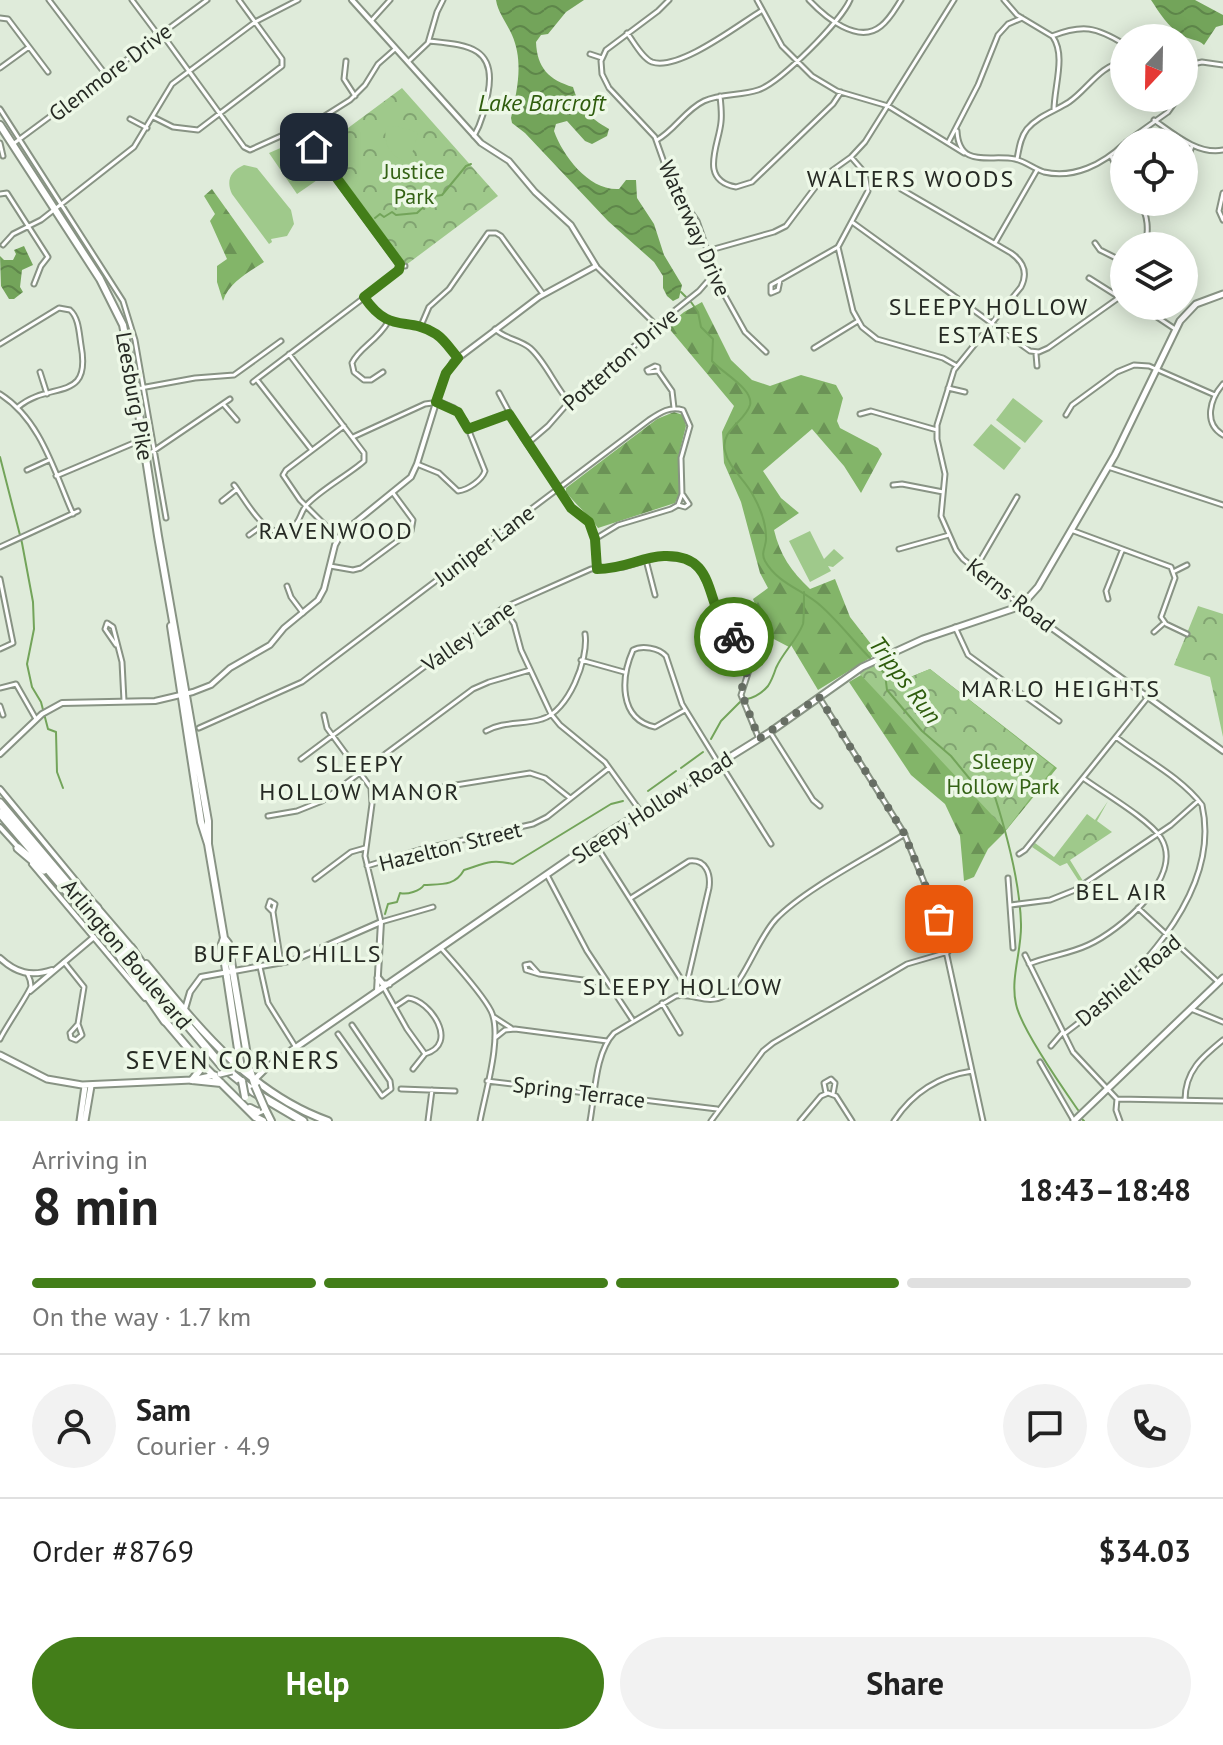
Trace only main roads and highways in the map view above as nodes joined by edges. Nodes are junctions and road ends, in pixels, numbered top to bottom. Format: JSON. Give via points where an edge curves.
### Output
{"nodes":[{"id":1,"x":0,"y":125,"type":"edge"},
{"id":2,"x":1223,"y":294,"type":"edge"},
{"id":3,"x":0,"y":803,"type":"edge"},
{"id":4,"x":0,"y":813,"type":"edge"},
{"id":5,"x":18,"y":848,"type":"road end"},
{"id":6,"x":50,"y":861,"type":"junction"},
{"id":7,"x":79,"y":905,"type":"junction"},
{"id":8,"x":97,"y":908,"type":"joint"},
{"id":9,"x":97,"y":934,"type":"junction"},
{"id":10,"x":131,"y":948,"type":"junction"},
{"id":11,"x":229,"y":972,"type":"junction"},
{"id":12,"x":378,"y":978,"type":"road end"},
{"id":13,"x":1221,"y":981,"type":"edge"},
{"id":14,"x":390,"y":983,"type":"junction"},
{"id":15,"x":159,"y":992,"type":"junction"},
{"id":16,"x":165,"y":1021,"type":"joint"},
{"id":17,"x":238,"y":1046,"type":"junction"},
{"id":18,"x":0,"y":1055,"type":"edge"},
{"id":19,"x":227,"y":1057,"type":"junction"},
{"id":20,"x":199,"y":1061,"type":"junction"},
{"id":21,"x":249,"y":1067,"type":"junction"},
{"id":22,"x":266,"y":1068,"type":"junction"},
{"id":23,"x":241,"y":1071,"type":"junction"},
{"id":24,"x":217,"y":1075,"type":"junction"},
{"id":25,"x":192,"y":1080,"type":"junction"},
{"id":26,"x":254,"y":1083,"type":"junction"},
{"id":27,"x":224,"y":1084,"type":"junction"},
{"id":28,"x":88,"y":1086,"type":"junction"},
{"id":29,"x":247,"y":1106,"type":"junction"},
{"id":30,"x":265,"y":1109,"type":"junction"},
{"id":31,"x":306,"y":1119,"type":"edge"},
{"id":32,"x":83,"y":1121,"type":"edge"},
{"id":33,"x":251,"y":1121,"type":"edge"},
{"id":34,"x":263,"y":1121,"type":"edge"},
{"id":35,"x":271,"y":1121,"type":"edge"},
{"id":36,"x":292,"y":1121,"type":"edge"},
{"id":37,"x":328,"y":1121,"type":"edge"},
{"id":38,"x":1074,"y":1121,"type":"edge"}],
"edges":[{"from":1,"to":11,"type":"main road","name":"Leesburg Pike","via":[[116,308],[126,337],[139,388]]},
{"from":2,"to":14,"type":"main road","name":"Sleepy Hollow Road","via":[[1196,304],[1175,329],[1108,467],[1038,587],[1021,606],[865,665]]},
{"from":3,"to":6,"type":"highway","name":"Arlington Boulevard"},
{"from":4,"to":7,"type":"highway","name":"Arlington Boulevard"},
{"from":5,"to":7,"type":"highway"},
{"from":6,"to":8,"type":"highway"},
{"from":6,"to":15,"type":"highway","name":"Arlington Boulevard"},
{"from":7,"to":9,"type":"highway","name":"Arlington Boulevard"},
{"from":8,"to":10,"type":"main road"},
{"from":9,"to":16,"type":"highway","via":[[140,982]]},
{"from":9,"to":36,"type":"highway","name":"Arlington Boulevard","via":[[219,1069]]},
{"from":10,"to":15,"type":"highway"},
{"from":10,"to":19,"type":"main road"},
{"from":11,"to":17,"type":"main road","name":"Leesburg Pike"},
{"from":11,"to":21,"type":"main road","name":"Leesburg Pike"},
{"from":12,"to":14,"type":"main road"},
{"from":13,"to":38,"type":"main road"},
{"from":14,"to":22,"type":"main road","name":"Sleepy Hollow Road"},
{"from":15,"to":31,"type":"highway","name":"Arlington Boulevard","via":[[229,1072],[254,1092]]},
{"from":16,"to":20,"type":"main road"},
{"from":17,"to":19,"type":"main road","via":[[235,1055]]},
{"from":17,"to":23,"type":"main road","name":"Leesburg Pike"},
{"from":18,"to":28,"type":"main road","via":[[47,1079]]},
{"from":19,"to":23,"type":"main road"},
{"from":20,"to":24,"type":"main road"},
{"from":20,"to":25,"type":"main road","via":[[200,1070]]},
{"from":21,"to":22,"type":"main road"},
{"from":21,"to":26,"type":"main road","name":"Leesburg Pike"},
{"from":22,"to":26,"type":"main road","name":"Sleepy Hollow Road"},
{"from":23,"to":24,"type":"main road","bridge":true},
{"from":23,"to":26,"type":"main road"},
{"from":23,"to":29,"type":"main road","name":"Leesburg Pike","bridge":true},
{"from":24,"to":25,"type":"main road"},
{"from":24,"to":27,"type":"main road"},
{"from":25,"to":27,"type":"main road"},
{"from":25,"to":28,"type":"main road"},
{"from":26,"to":30,"type":"main road","name":"Leesburg Pike","bridge":true},
{"from":26,"to":31,"type":"main road"},
{"from":27,"to":29,"type":"main road"},
{"from":28,"to":32,"type":"main road"},
{"from":29,"to":30,"type":"main road","via":[[258,1112]]},
{"from":29,"to":33,"type":"main road","name":"Leesburg Pike"},
{"from":29,"to":34,"type":"main road"},
{"from":30,"to":35,"type":"main road","name":"Leesburg Pike"},
{"from":31,"to":37,"type":"main road"}]}
